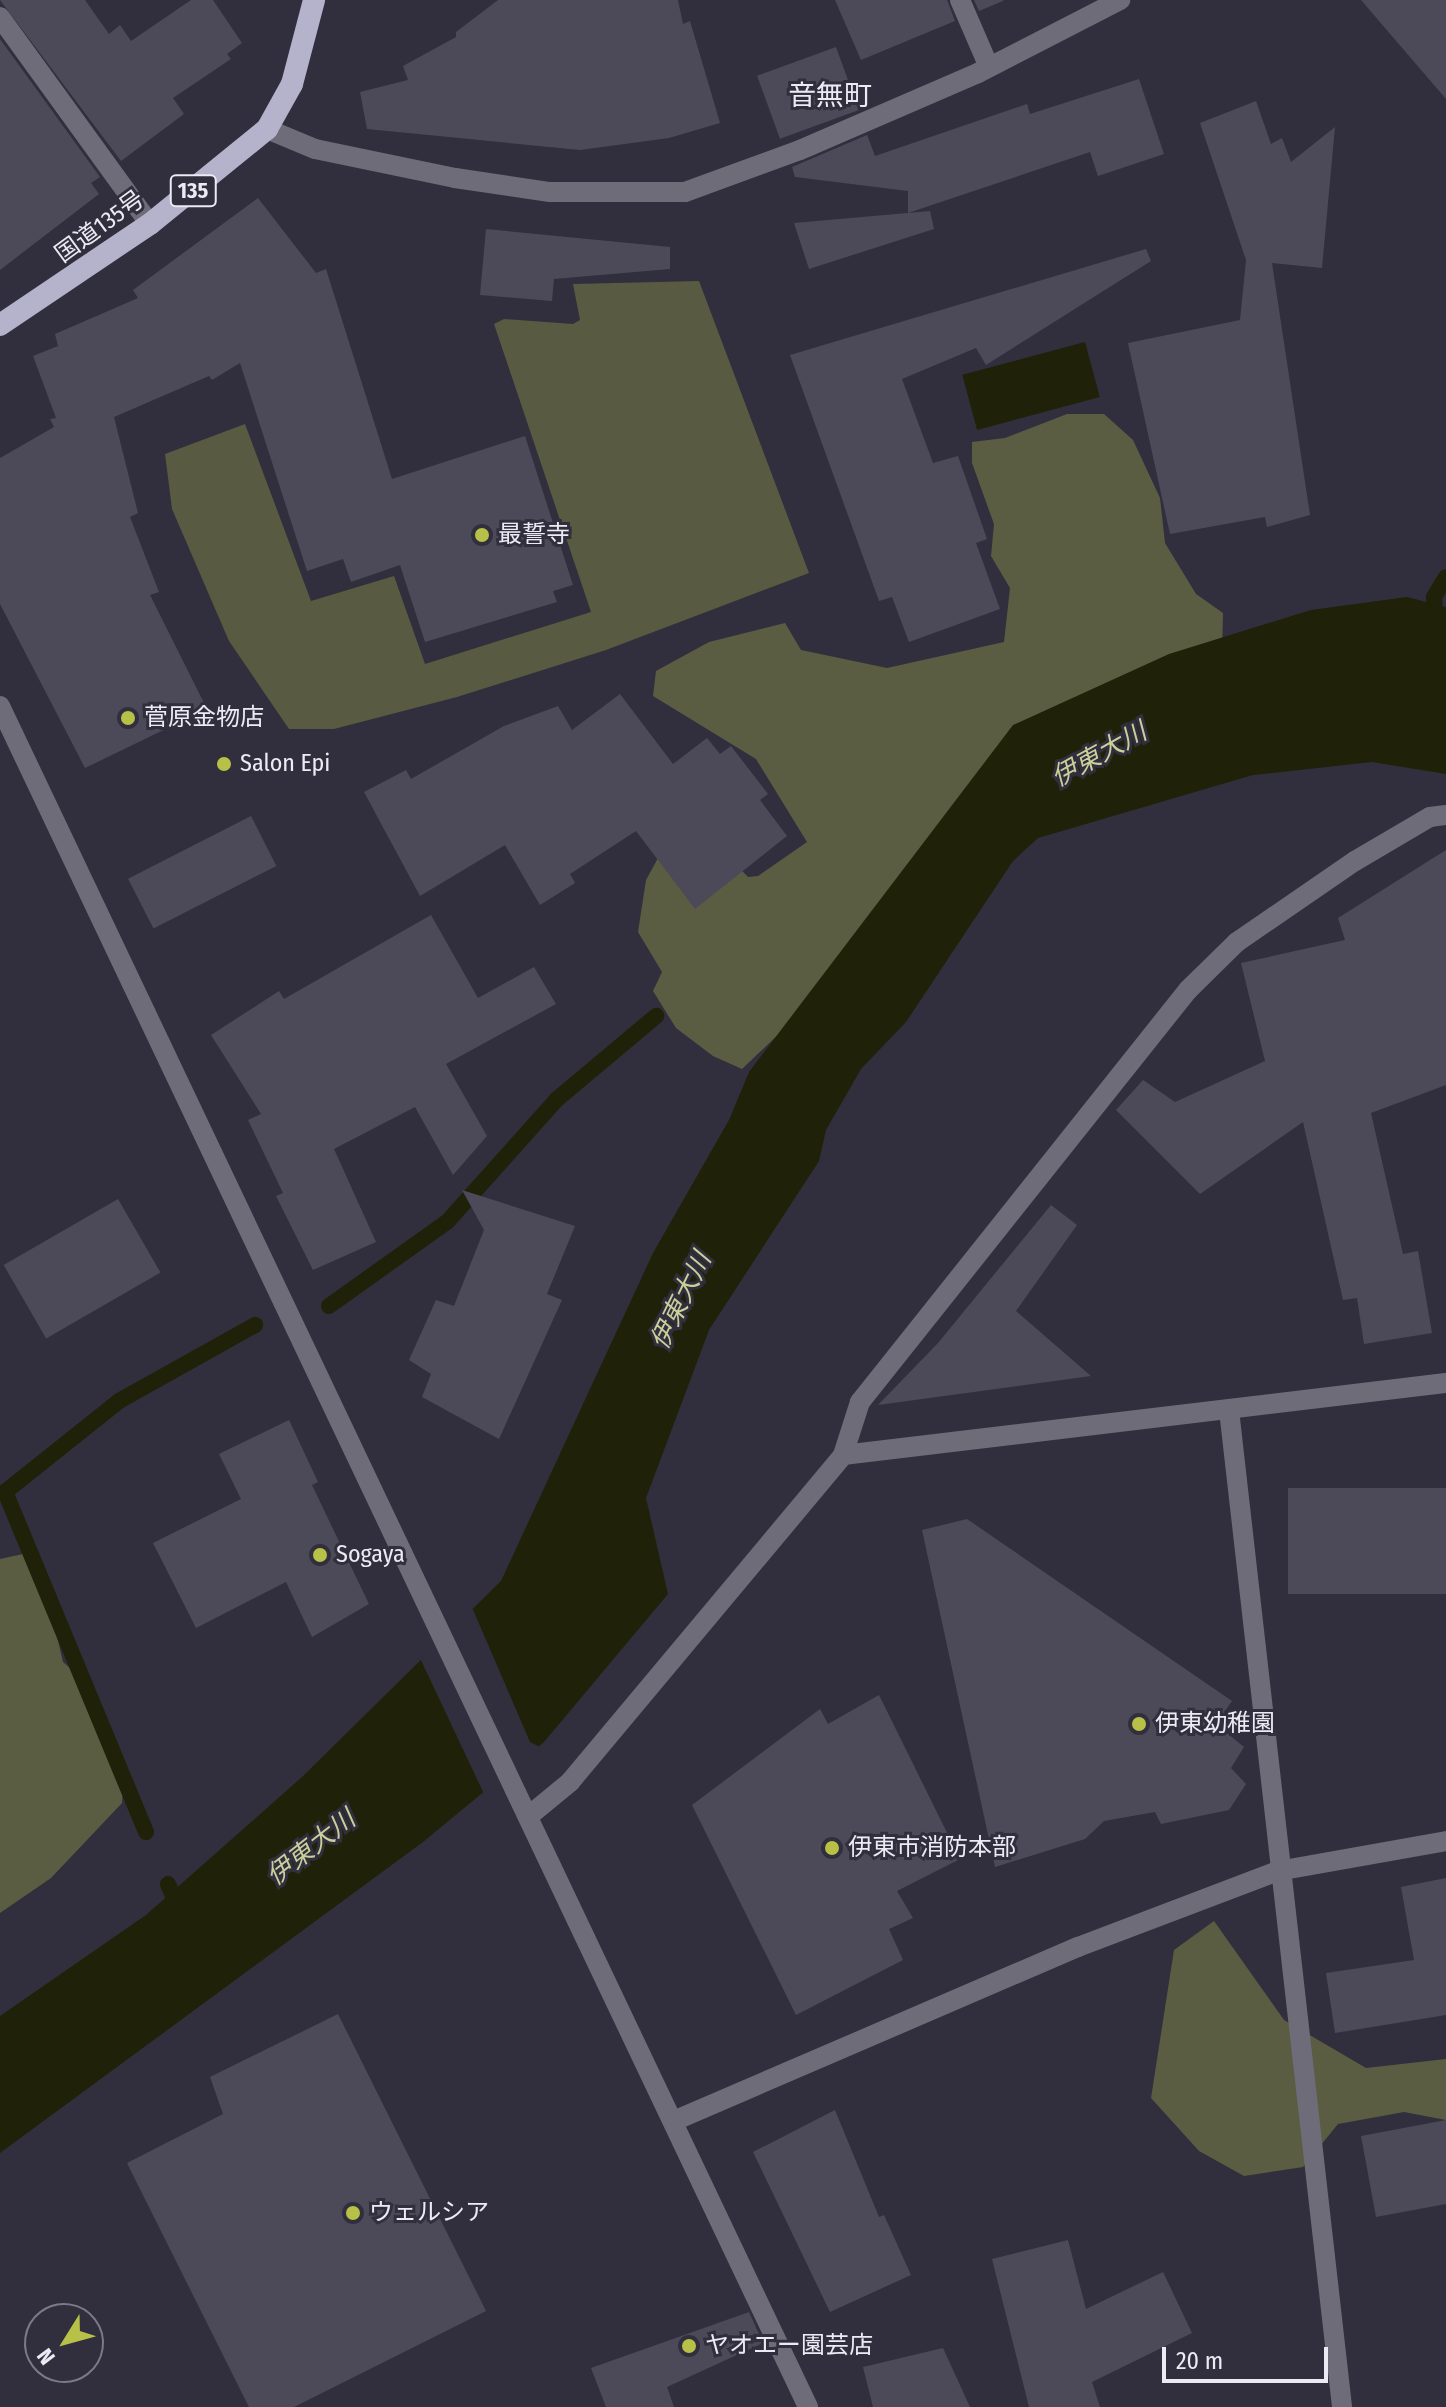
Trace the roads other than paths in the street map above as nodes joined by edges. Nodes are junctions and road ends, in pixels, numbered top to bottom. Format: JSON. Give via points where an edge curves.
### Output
{"nodes":[{"id":1,"x":314,"y":0,"type":"edge"},
{"id":2,"x":960,"y":0,"type":"edge"},
{"id":3,"x":1120,"y":0,"type":"edge"},
{"id":4,"x":0,"y":17,"type":"edge"},
{"id":5,"x":989,"y":67,"type":"junction"},
{"id":6,"x":267,"y":129,"type":"junction"},
{"id":7,"x":150,"y":224,"type":"junction"},
{"id":8,"x":0,"y":325,"type":"edge"},
{"id":9,"x":0,"y":706,"type":"edge"},
{"id":10,"x":1446,"y":815,"type":"edge"},
{"id":11,"x":1446,"y":1383,"type":"edge"},
{"id":12,"x":1229,"y":1410,"type":"junction"},
{"id":13,"x":843,"y":1455,"type":"junction"},
{"id":14,"x":530,"y":1815,"type":"junction"},
{"id":15,"x":1446,"y":1841,"type":"edge"},
{"id":16,"x":1278,"y":1871,"type":"junction"},
{"id":17,"x":676,"y":2120,"type":"junction"},
{"id":18,"x":808,"y":2407,"type":"edge"},
{"id":19,"x":1342,"y":2407,"type":"edge"}],
"edges":[{"from":1,"to":6,"type":"highway","name":"国道135号","number":"135","via":[[292,84]]},
{"from":2,"to":5,"type":"street"},
{"from":3,"to":5,"type":"street"},
{"from":4,"to":7,"type":"street"},
{"from":5,"to":6,"type":"street","via":[[800,150],[685,192],[550,192],[455,178],[315,149]]},
{"from":6,"to":7,"type":"highway","name":"国道135号","number":"135"},
{"from":7,"to":8,"type":"highway","name":"国道135号","number":"135"},
{"from":9,"to":14,"type":"street"},
{"from":10,"to":13,"type":"street","via":[[1430,817],[1355,861],[1237,942],[1188,990],[860,1402]]},
{"from":11,"to":12,"type":"street"},
{"from":12,"to":13,"type":"street"},
{"from":12,"to":16,"type":"street"},
{"from":13,"to":14,"type":"street","via":[[570,1782]]},
{"from":14,"to":17,"type":"street"},
{"from":15,"to":16,"type":"street"},
{"from":16,"to":17,"type":"street","via":[[1078,1947]]},
{"from":16,"to":19,"type":"street"},
{"from":17,"to":18,"type":"street"}]}
